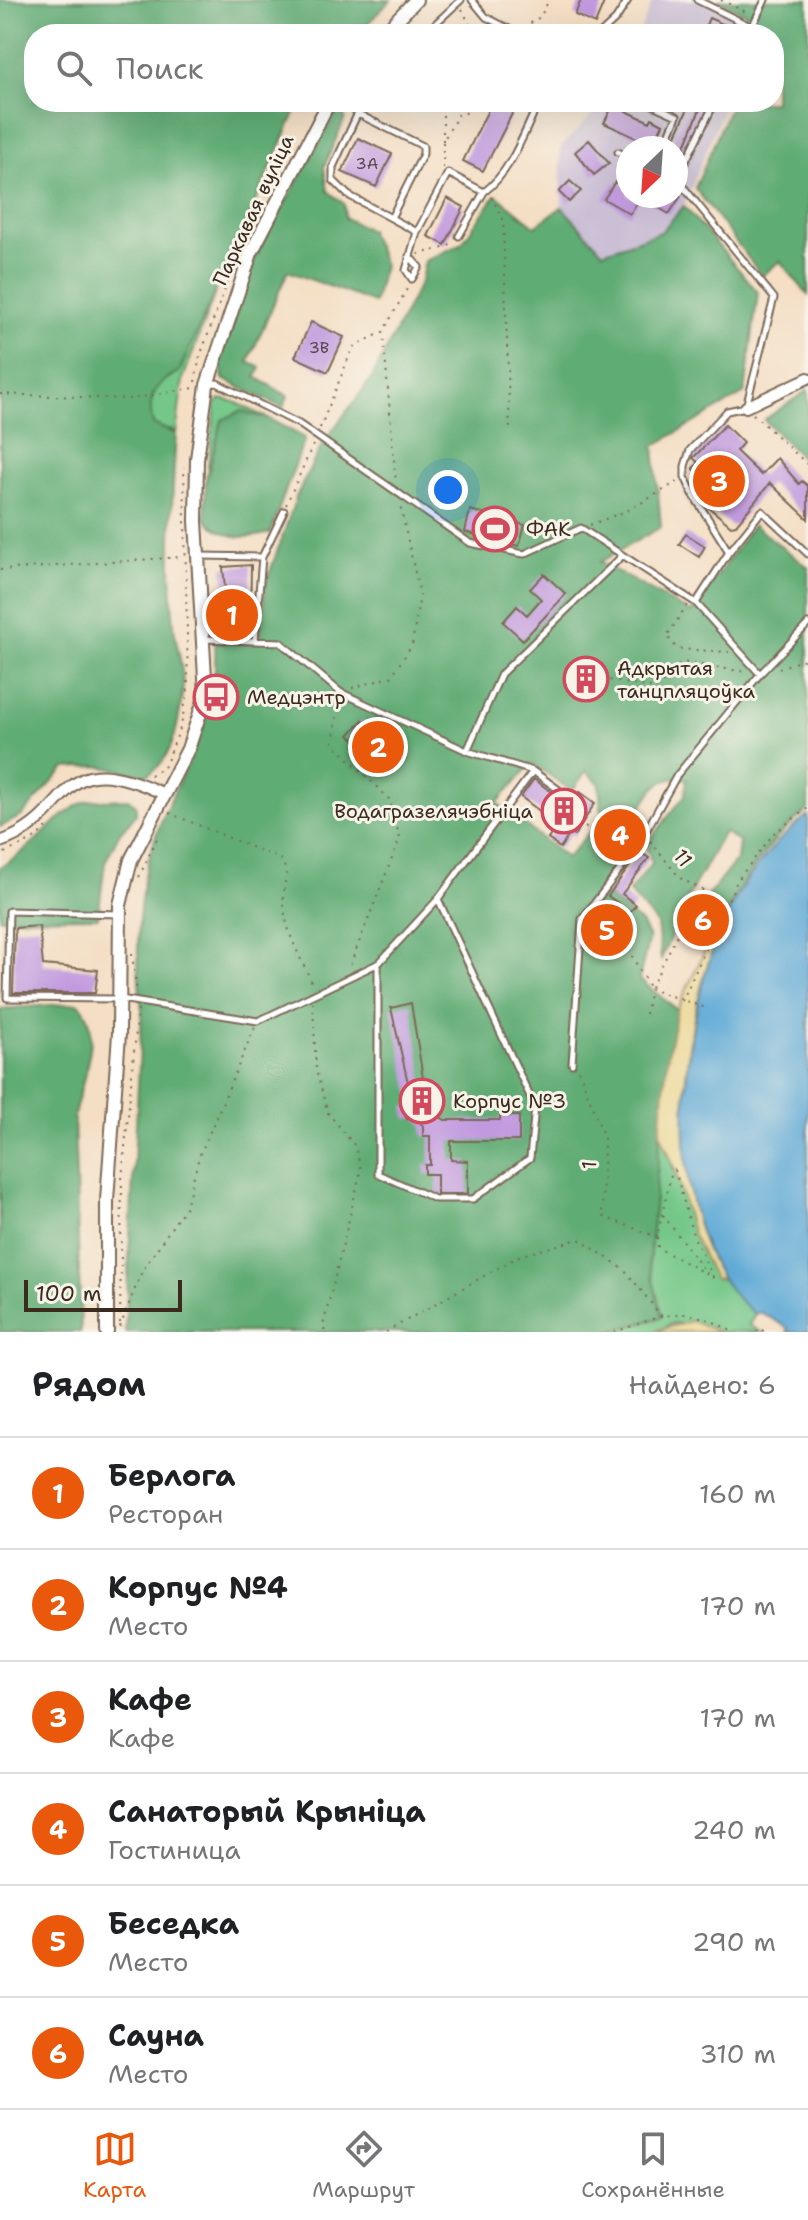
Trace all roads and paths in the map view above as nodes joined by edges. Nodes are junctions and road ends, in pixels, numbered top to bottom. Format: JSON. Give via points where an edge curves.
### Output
{"nodes":[{"id":1,"x":416,"y":0,"type":"edge"},
{"id":2,"x":472,"y":0,"type":"edge"},
{"id":3,"x":549,"y":0,"type":"edge"},
{"id":4,"x":628,"y":0,"type":"edge"},
{"id":5,"x":697,"y":0,"type":"edge"},
{"id":6,"x":721,"y":0,"type":"edge"},
{"id":7,"x":765,"y":0,"type":"edge"},
{"id":8,"x":460,"y":1,"type":"edge"},
{"id":9,"x":757,"y":17,"type":"junction"},
{"id":10,"x":397,"y":24,"type":"edge"},
{"id":11,"x":435,"y":24,"type":"edge"},
{"id":12,"x":470,"y":24,"type":"edge"},
{"id":13,"x":498,"y":24,"type":"edge"},
{"id":14,"x":526,"y":24,"type":"edge"},
{"id":15,"x":611,"y":24,"type":"edge"},
{"id":16,"x":746,"y":24,"type":"edge"},
{"id":17,"x":754,"y":24,"type":"edge"},
{"id":18,"x":324,"y":112,"type":"edge"},
{"id":19,"x":443,"y":112,"type":"edge"},
{"id":20,"x":469,"y":112,"type":"edge"},
{"id":21,"x":534,"y":112,"type":"edge"},
{"id":22,"x":668,"y":112,"type":"edge"},
{"id":23,"x":710,"y":112,"type":"edge"},
{"id":24,"x":356,"y":113,"type":"joint"},
{"id":25,"x":668,"y":136,"type":"edge"},
{"id":26,"x":443,"y":141,"type":"junction"},
{"id":27,"x":688,"y":155,"type":"edge"},
{"id":28,"x":443,"y":182,"type":"junction"},
{"id":29,"x":484,"y":192,"type":"junction"},
{"id":30,"x":688,"y":194,"type":"edge"},
{"id":31,"x":391,"y":218,"type":"junction"},
{"id":32,"x":417,"y":232,"type":"junction"},
{"id":33,"x":459,"y":236,"type":"joint"},
{"id":34,"x":409,"y":256,"type":"junction"},
{"id":35,"x":412,"y":279,"type":"junction"},
{"id":36,"x":383,"y":332,"type":"junction"},
{"id":37,"x":808,"y":378,"type":"edge"},
{"id":38,"x":207,"y":385,"type":"junction"},
{"id":39,"x":0,"y":394,"type":"edge"},
{"id":40,"x":746,"y":407,"type":"junction"},
{"id":41,"x":510,"y":433,"type":"dead end"},
{"id":42,"x":316,"y":438,"type":"junction"},
{"id":43,"x":808,"y":465,"type":"edge"},
{"id":44,"x":685,"y":477,"type":"junction"},
{"id":45,"x":397,"y":493,"type":"junction"},
{"id":46,"x":284,"y":511,"type":"joint"},
{"id":47,"x":581,"y":528,"type":"junction"},
{"id":48,"x":729,"y":552,"type":"junction"},
{"id":49,"x":808,"y":554,"type":"edge"},
{"id":50,"x":199,"y":556,"type":"junction"},
{"id":51,"x":622,"y":556,"type":"junction"},
{"id":52,"x":262,"y":557,"type":"junction"},
{"id":53,"x":0,"y":570,"type":"edge"},
{"id":54,"x":696,"y":603,"type":"junction"},
{"id":55,"x":808,"y":624,"type":"edge"},
{"id":56,"x":204,"y":639,"type":"junction"},
{"id":57,"x":255,"y":641,"type":"junction"},
{"id":58,"x":738,"y":652,"type":"junction"},
{"id":59,"x":806,"y":659,"type":"edge"},
{"id":60,"x":577,"y":668,"type":"dead end"},
{"id":61,"x":808,"y":670,"type":"edge"},
{"id":62,"x":760,"y":674,"type":"junction"},
{"id":63,"x":340,"y":692,"type":"junction"},
{"id":64,"x":467,"y":751,"type":"junction"},
{"id":65,"x":165,"y":766,"type":"dead end"},
{"id":66,"x":533,"y":771,"type":"junction"},
{"id":67,"x":150,"y":775,"type":"dead end"},
{"id":68,"x":559,"y":790,"type":"dead end"},
{"id":69,"x":164,"y":794,"type":"junction"},
{"id":70,"x":619,"y":808,"type":"dead end"},
{"id":71,"x":808,"y":808,"type":"edge"},
{"id":72,"x":168,"y":813,"type":"dead end"},
{"id":73,"x":54,"y":819,"type":"dead end"},
{"id":74,"x":618,"y":821,"type":"junction"},
{"id":75,"x":585,"y":828,"type":"dead end"},
{"id":76,"x":644,"y":833,"type":"junction"},
{"id":77,"x":159,"y":834,"type":"dead end"},
{"id":78,"x":0,"y":842,"type":"edge"},
{"id":79,"x":638,"y":845,"type":"junction"},
{"id":80,"x":0,"y":859,"type":"edge"},
{"id":81,"x":139,"y":877,"type":"dead end"},
{"id":82,"x":706,"y":892,"type":"dead end"},
{"id":83,"x":438,"y":899,"type":"junction"},
{"id":84,"x":592,"y":907,"type":"junction"},
{"id":85,"x":120,"y":914,"type":"junction"},
{"id":86,"x":681,"y":927,"type":"dead end"},
{"id":87,"x":132,"y":949,"type":"dead end"},
{"id":88,"x":378,"y":964,"type":"junction"},
{"id":89,"x":349,"y":974,"type":"dead end"},
{"id":90,"x":326,"y":984,"type":"dead end"},
{"id":91,"x":314,"y":988,"type":"junction"},
{"id":92,"x":650,"y":989,"type":"junction"},
{"id":93,"x":314,"y":996,"type":"junction"},
{"id":94,"x":120,"y":999,"type":"junction"},
{"id":95,"x":682,"y":1001,"type":"junction"},
{"id":96,"x":138,"y":1003,"type":"junction"},
{"id":97,"x":709,"y":1009,"type":"dead end"},
{"id":98,"x":645,"y":1014,"type":"dead end"},
{"id":99,"x":258,"y":1021,"type":"junction"},
{"id":100,"x":572,"y":1064,"type":"joint"},
{"id":101,"x":662,"y":1214,"type":"junction"},
{"id":102,"x":657,"y":1237,"type":"junction"},
{"id":103,"x":708,"y":1276,"type":"junction"},
{"id":104,"x":662,"y":1317,"type":"junction"},
{"id":105,"x":120,"y":1327,"type":"junction"},
{"id":106,"x":107,"y":1332,"type":"edge"},
{"id":107,"x":120,"y":1332,"type":"edge"},
{"id":108,"x":325,"y":1332,"type":"edge"},
{"id":109,"x":386,"y":1332,"type":"edge"},
{"id":110,"x":614,"y":1332,"type":"edge"},
{"id":111,"x":733,"y":1332,"type":"edge"},
{"id":112,"x":757,"y":1332,"type":"edge"},
{"id":113,"x":765,"y":1332,"type":"edge"}],
"edges":[{"from":1,"to":10,"type":"street"},
{"from":2,"to":13,"type":"lane"},
{"from":3,"to":14,"type":"path","via":[[540,17]]},
{"from":4,"to":15,"type":"lane"},
{"from":5,"to":16,"type":"lane"},
{"from":6,"to":9,"type":"path"},
{"from":7,"to":9,"type":"lane"},
{"from":8,"to":11,"type":"lane"},
{"from":8,"to":12,"type":"path"},
{"from":9,"to":17,"type":"lane"},
{"from":18,"to":38,"type":"street","name":"Паркавая вуліца","via":[[251,253]]},
{"from":19,"to":26,"type":"path"},
{"from":20,"to":26,"type":"path","via":[[458,115]]},
{"from":21,"to":29,"type":"lane","via":[[507,166]]},
{"from":22,"to":25,"type":"lane","via":[[677,116]]},
{"from":23,"to":27,"type":"lane"},
{"from":24,"to":31,"type":"lane","via":[[333,167],[333,180],[348,195]]},
{"from":24,"to":31,"type":"lane","via":[[423,146]]},
{"from":26,"to":28,"type":"path"},
{"from":28,"to":29,"type":"lane","via":[[448,173]]},
{"from":28,"to":32,"type":"lane"},
{"from":29,"to":33,"type":"lane"},
{"from":29,"to":41,"type":"path","via":[[503,219]]},
{"from":30,"to":40,"type":"lane","via":[[774,298]]},
{"from":31,"to":32,"type":"lane"},
{"from":32,"to":34,"type":"lane"},
{"from":33,"to":34,"type":"path","via":[[448,247]]},
{"from":34,"to":35,"type":"lane","via":[[406,270]]},
{"from":34,"to":35,"type":"lane","via":[[419,267]]},
{"from":35,"to":36,"type":"path"},
{"from":36,"to":42,"type":"path","via":[[353,347]]},
{"from":36,"to":45,"type":"path"},
{"from":37,"to":40,"type":"street"},
{"from":38,"to":39,"type":"path","via":[[130,399]]},
{"from":38,"to":42,"type":"lane","via":[[217,383]]},
{"from":38,"to":50,"type":"street","name":"Паркавая вуліца","via":[[197,459]]},
{"from":40,"to":43,"type":"path"},
{"from":40,"to":44,"type":"lane","via":[[727,411],[690,450]]},
{"from":42,"to":45,"type":"lane"},
{"from":42,"to":46,"type":"path"},
{"from":44,"to":47,"type":"path","via":[[631,509]]},
{"from":44,"to":48,"type":"lane"},
{"from":45,"to":47,"type":"lane","via":[[470,543],[524,554]]},
{"from":45,"to":63,"type":"path","via":[[420,595],[412,645],[391,677]]},
{"from":46,"to":52,"type":"lane"},
{"from":47,"to":51,"type":"lane"},
{"from":48,"to":49,"type":"lane","via":[[762,511]]},
{"from":48,"to":54,"type":"lane"},
{"from":50,"to":52,"type":"lane"},
{"from":50,"to":53,"type":"path"},
{"from":50,"to":56,"type":"street","name":"Паркавая вуліца"},
{"from":51,"to":54,"type":"lane"},
{"from":51,"to":64,"type":"lane","via":[[501,674]]},
{"from":52,"to":57,"type":"lane"},
{"from":54,"to":58,"type":"lane"},
{"from":54,"to":58,"type":"path","via":[[686,606],[667,636],[677,649]]},
{"from":55,"to":62,"type":"lane"},
{"from":56,"to":57,"type":"lane"},
{"from":56,"to":69,"type":"street","name":"Паркавая вуліца","via":[[203,707]]},
{"from":57,"to":63,"type":"lane","via":[[280,642]]},
{"from":58,"to":62,"type":"lane"},
{"from":59,"to":61,"type":"path"},
{"from":59,"to":62,"type":"path"},
{"from":60,"to":62,"type":"path","via":[[588,666],[599,678],[656,689],[682,662]]},
{"from":62,"to":76,"type":"lane","via":[[677,775]]},
{"from":63,"to":64,"type":"lane"},
{"from":63,"to":89,"type":"path","via":[[333,743],[389,799],[400,838],[349,960]]},
{"from":64,"to":66,"type":"lane"},
{"from":65,"to":67,"type":"path"},
{"from":66,"to":68,"type":"lane"},
{"from":66,"to":83,"type":"lane"},
{"from":69,"to":78,"type":"street","via":[[126,779],[85,777],[64,791],[35,825]]},
{"from":69,"to":85,"type":"street","name":"Паркавая вуліца","via":[[131,860]]},
{"from":70,"to":74,"type":"path"},
{"from":71,"to":95,"type":"path","via":[[774,833],[737,881]]},
{"from":72,"to":91,"type":"path","via":[[280,859],[287,871],[284,922]]},
{"from":73,"to":80,"type":"path","via":[[33,840]]},
{"from":74,"to":75,"type":"path","via":[[607,816]]},
{"from":74,"to":79,"type":"path","via":[[633,828]]},
{"from":76,"to":79,"type":"lane"},
{"from":76,"to":82,"type":"path","name":"11","via":[[680,878]]},
{"from":77,"to":81,"type":"path"},
{"from":79,"to":84,"type":"lane"},
{"from":83,"to":88,"type":"lane"},
{"from":83,"to":88,"type":"lane","via":[[535,1107],[530,1158],[473,1199],[435,1199],[378,1174]]},
{"from":84,"to":92,"type":"path","via":[[613,921]]},
{"from":84,"to":100,"type":"lane","via":[[582,919]]},
{"from":85,"to":94,"type":"street","name":"Паркавая вуліца"},
{"from":85,"to":94,"type":"lane","via":[[9,911],[7,998]]},
{"from":86,"to":92,"type":"path"},
{"from":87,"to":96,"type":"path"},
{"from":88,"to":93,"type":"lane"},
{"from":90,"to":91,"type":"path"},
{"from":91,"to":93,"type":"path"},
{"from":92,"to":95,"type":"path"},
{"from":92,"to":98,"type":"path"},
{"from":93,"to":99,"type":"lane"},
{"from":93,"to":108,"type":"path","via":[[312,1027],[320,1084],[328,1113],[355,1146],[361,1170]]},
{"from":94,"to":96,"type":"lane"},
{"from":94,"to":106,"type":"street","name":"Паркавая вуліца","via":[[109,1157]]},
{"from":95,"to":97,"type":"path"},
{"from":96,"to":99,"type":"lane"},
{"from":96,"to":105,"type":"path","via":[[122,1179]]},
{"from":99,"to":105,"type":"path","via":[[199,1157],[186,1206],[142,1271]]},
{"from":100,"to":102,"type":"path","name":"1","via":[[580,1071],[604,1138],[602,1216]]},
{"from":101,"to":102,"type":"path"},
{"from":101,"to":103,"type":"path"},
{"from":101,"to":103,"type":"path","via":[[675,1169],[693,1235],[714,1278]]},
{"from":102,"to":103,"type":"path","via":[[658,1248]]},
{"from":104,"to":109,"type":"path","via":[[624,1269],[579,1239],[519,1256]]},
{"from":104,"to":110,"type":"path"},
{"from":104,"to":111,"type":"path","via":[[692,1313]]},
{"from":105,"to":107,"type":"path"},
{"from":112,"to":113,"type":"path"}]}
